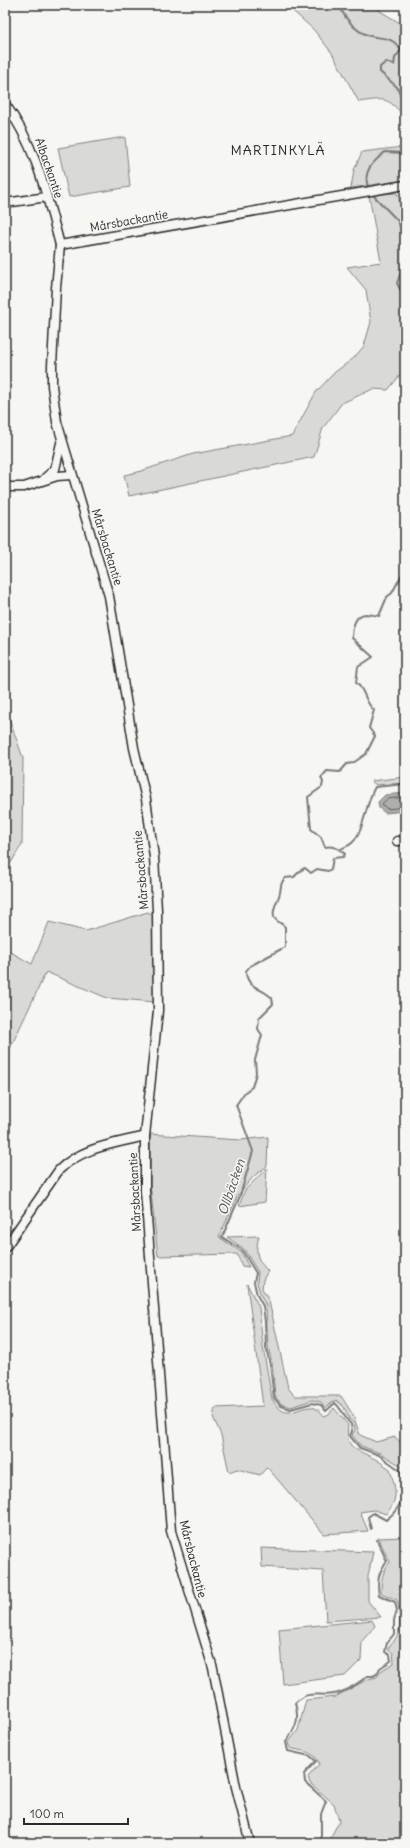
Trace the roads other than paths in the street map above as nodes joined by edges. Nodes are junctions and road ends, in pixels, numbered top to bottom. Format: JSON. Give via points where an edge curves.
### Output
{"nodes":[{"id":1,"x":5,"y":104,"type":"edge"},
{"id":2,"x":8,"y":112,"type":"edge"},
{"id":3,"x":405,"y":185,"type":"edge"},
{"id":4,"x":47,"y":197,"type":"junction"},
{"id":5,"x":5,"y":203,"type":"edge"},
{"id":6,"x":60,"y":245,"type":"junction"},
{"id":7,"x":61,"y":440,"type":"junction"},
{"id":8,"x":72,"y":475,"type":"junction"},
{"id":9,"x":43,"y":480,"type":"junction"},
{"id":10,"x":5,"y":487,"type":"edge"},
{"id":11,"x":145,"y":1136,"type":"junction"},
{"id":12,"x":5,"y":1248,"type":"edge"},
{"id":13,"x":250,"y":1843,"type":"edge"}],
"edges":[{"from":1,"to":2,"type":"street","name":"Albackantie"},
{"from":2,"to":4,"type":"street","name":"Albackantie","via":[[29,145]]},
{"from":3,"to":6,"type":"street","name":"Mårsbackantie"},
{"from":4,"to":5,"type":"street"},
{"from":4,"to":6,"type":"street","name":"Albackantie"},
{"from":6,"to":7,"type":"street","name":"Mårsbackantie","via":[[52,366]]},
{"from":7,"to":8,"type":"street","name":"Mårsbackantie"},
{"from":7,"to":9,"type":"street","via":[[55,468]]},
{"from":8,"to":9,"type":"street"},
{"from":8,"to":11,"type":"street","name":"Mårsbackantie","via":[[109,596],[154,857],[158,1011]]},
{"from":9,"to":10,"type":"street","via":[[24,487]]},
{"from":11,"to":12,"type":"street","via":[[84,1152],[69,1160],[59,1170]]},
{"from":11,"to":13,"type":"street","name":"Mårsbackantie","via":[[145,1191],[172,1531],[213,1668],[236,1787]]}]}
